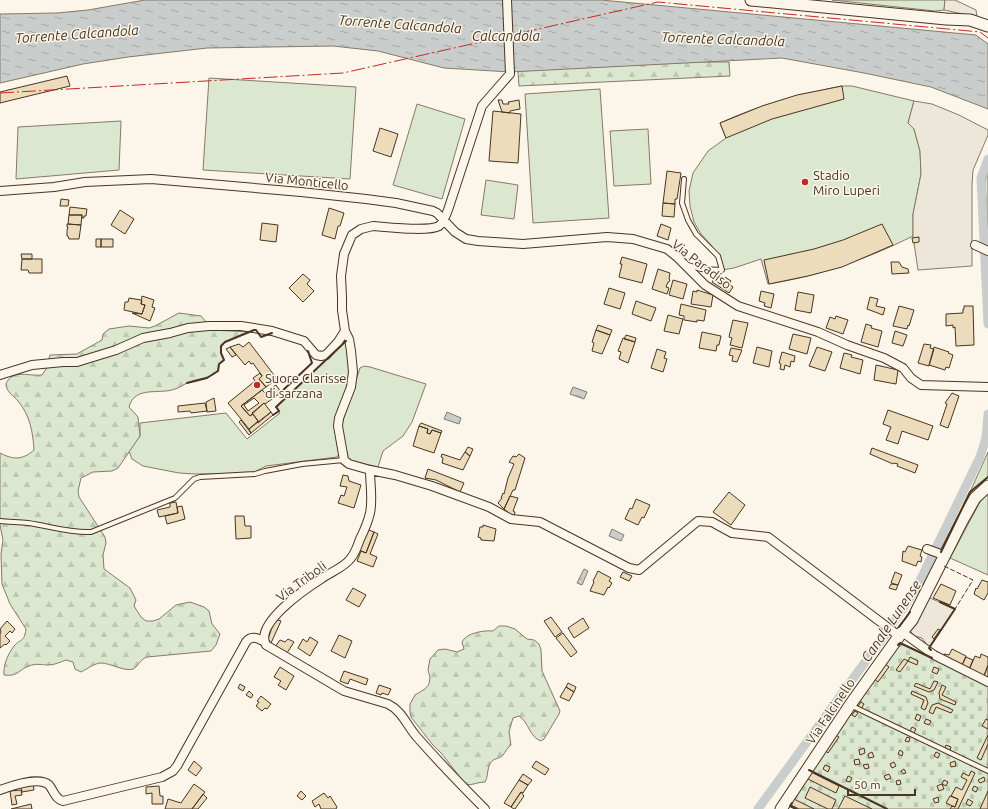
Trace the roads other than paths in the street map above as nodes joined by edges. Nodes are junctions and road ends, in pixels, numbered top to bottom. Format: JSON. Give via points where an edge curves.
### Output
{"nodes":[{"id":1,"x":508,"y":0,"type":"edge"},
{"id":2,"x":751,"y":0,"type":"edge"},
{"id":3,"x":988,"y":26,"type":"edge"},
{"id":4,"x":684,"y":179,"type":"dead end"},
{"id":5,"x":0,"y":191,"type":"edge"},
{"id":6,"x":443,"y":221,"type":"junction"},
{"id":7,"x":975,"y":245,"type":"dead end"},
{"id":8,"x":988,"y":251,"type":"edge"},
{"id":9,"x":685,"y":265,"type":"junction"},
{"id":10,"x":345,"y":331,"type":"junction"},
{"id":11,"x":0,"y":375,"type":"edge"},
{"id":12,"x":985,"y":387,"type":"edge"},
{"id":13,"x":344,"y":460,"type":"junction"},
{"id":14,"x":370,"y":470,"type":"junction"},
{"id":15,"x":988,"y":486,"type":"edge"},
{"id":16,"x":0,"y":520,"type":"edge"},
{"id":17,"x":927,"y":549,"type":"dead end"},
{"id":18,"x":937,"y":553,"type":"dead end"},
{"id":19,"x":898,"y":633,"type":"junction"},
{"id":20,"x":264,"y":641,"type":"junction"},
{"id":21,"x":988,"y":682,"type":"edge"},
{"id":22,"x":850,"y":705,"type":"junction"},
{"id":23,"x":988,"y":771,"type":"edge"},
{"id":24,"x":0,"y":790,"type":"edge"},
{"id":25,"x":785,"y":808,"type":"edge"},
{"id":26,"x":485,"y":809,"type":"edge"}],
"edges":[{"from":1,"to":6,"type":"street","via":[[510,74],[482,106]]},
{"from":2,"to":3,"type":"street","via":[[970,20]]},
{"from":4,"to":9,"type":"lane","via":[[682,203],[688,220],[696,234],[718,256],[722,270]]},
{"from":5,"to":6,"type":"street","name":"Via Monticello","via":[[85,182],[151,179],[366,199],[428,209],[437,213]]},
{"from":6,"to":9,"type":"street","name":"Via Paradiso","via":[[466,239],[478,241],[523,244],[607,238],[633,240],[667,249]]},
{"from":6,"to":10,"type":"street","via":[[439,225],[423,228],[365,227],[352,235],[344,254],[341,276]]},
{"from":7,"to":8,"type":"street"},
{"from":9,"to":12,"type":"street","name":"Via Paradiso","via":[[705,285],[738,306],[818,332],[884,358],[903,368],[921,385]]},
{"from":10,"to":11,"type":"street","via":[[326,355],[321,356],[316,355],[304,341],[272,331],[241,326],[188,328],[143,338],[78,362],[32,365]]},
{"from":10,"to":13,"type":"street","via":[[349,339],[353,372],[351,387],[338,426]]},
{"from":13,"to":14,"type":"street"},
{"from":13,"to":16,"type":"lane","via":[[302,464],[256,474],[194,479],[175,498],[91,532]]},
{"from":14,"to":19,"type":"street","via":[[432,486],[489,506],[511,519],[540,522],[629,568],[639,570],[698,521],[712,522],[732,533],[768,537]]},
{"from":14,"to":20,"type":"street","name":"Via Triboli","via":[[370,512],[351,559],[286,605],[270,623]]},
{"from":15,"to":19,"type":"street","name":"Via Falcinello","via":[[975,498],[962,520],[916,614]]},
{"from":17,"to":18,"type":"street"},
{"from":19,"to":21,"type":"street","via":[[934,655]]},
{"from":19,"to":22,"type":"street","name":"Via Falcinello"},
{"from":20,"to":24,"type":"street","via":[[248,639],[173,771],[162,777],[63,801],[42,782],[13,785]]},
{"from":20,"to":26,"type":"street","via":[[266,646],[344,691],[393,706],[414,734]]},
{"from":22,"to":23,"type":"lane"},
{"from":22,"to":25,"type":"street","name":"Via Falcinello"}]}
